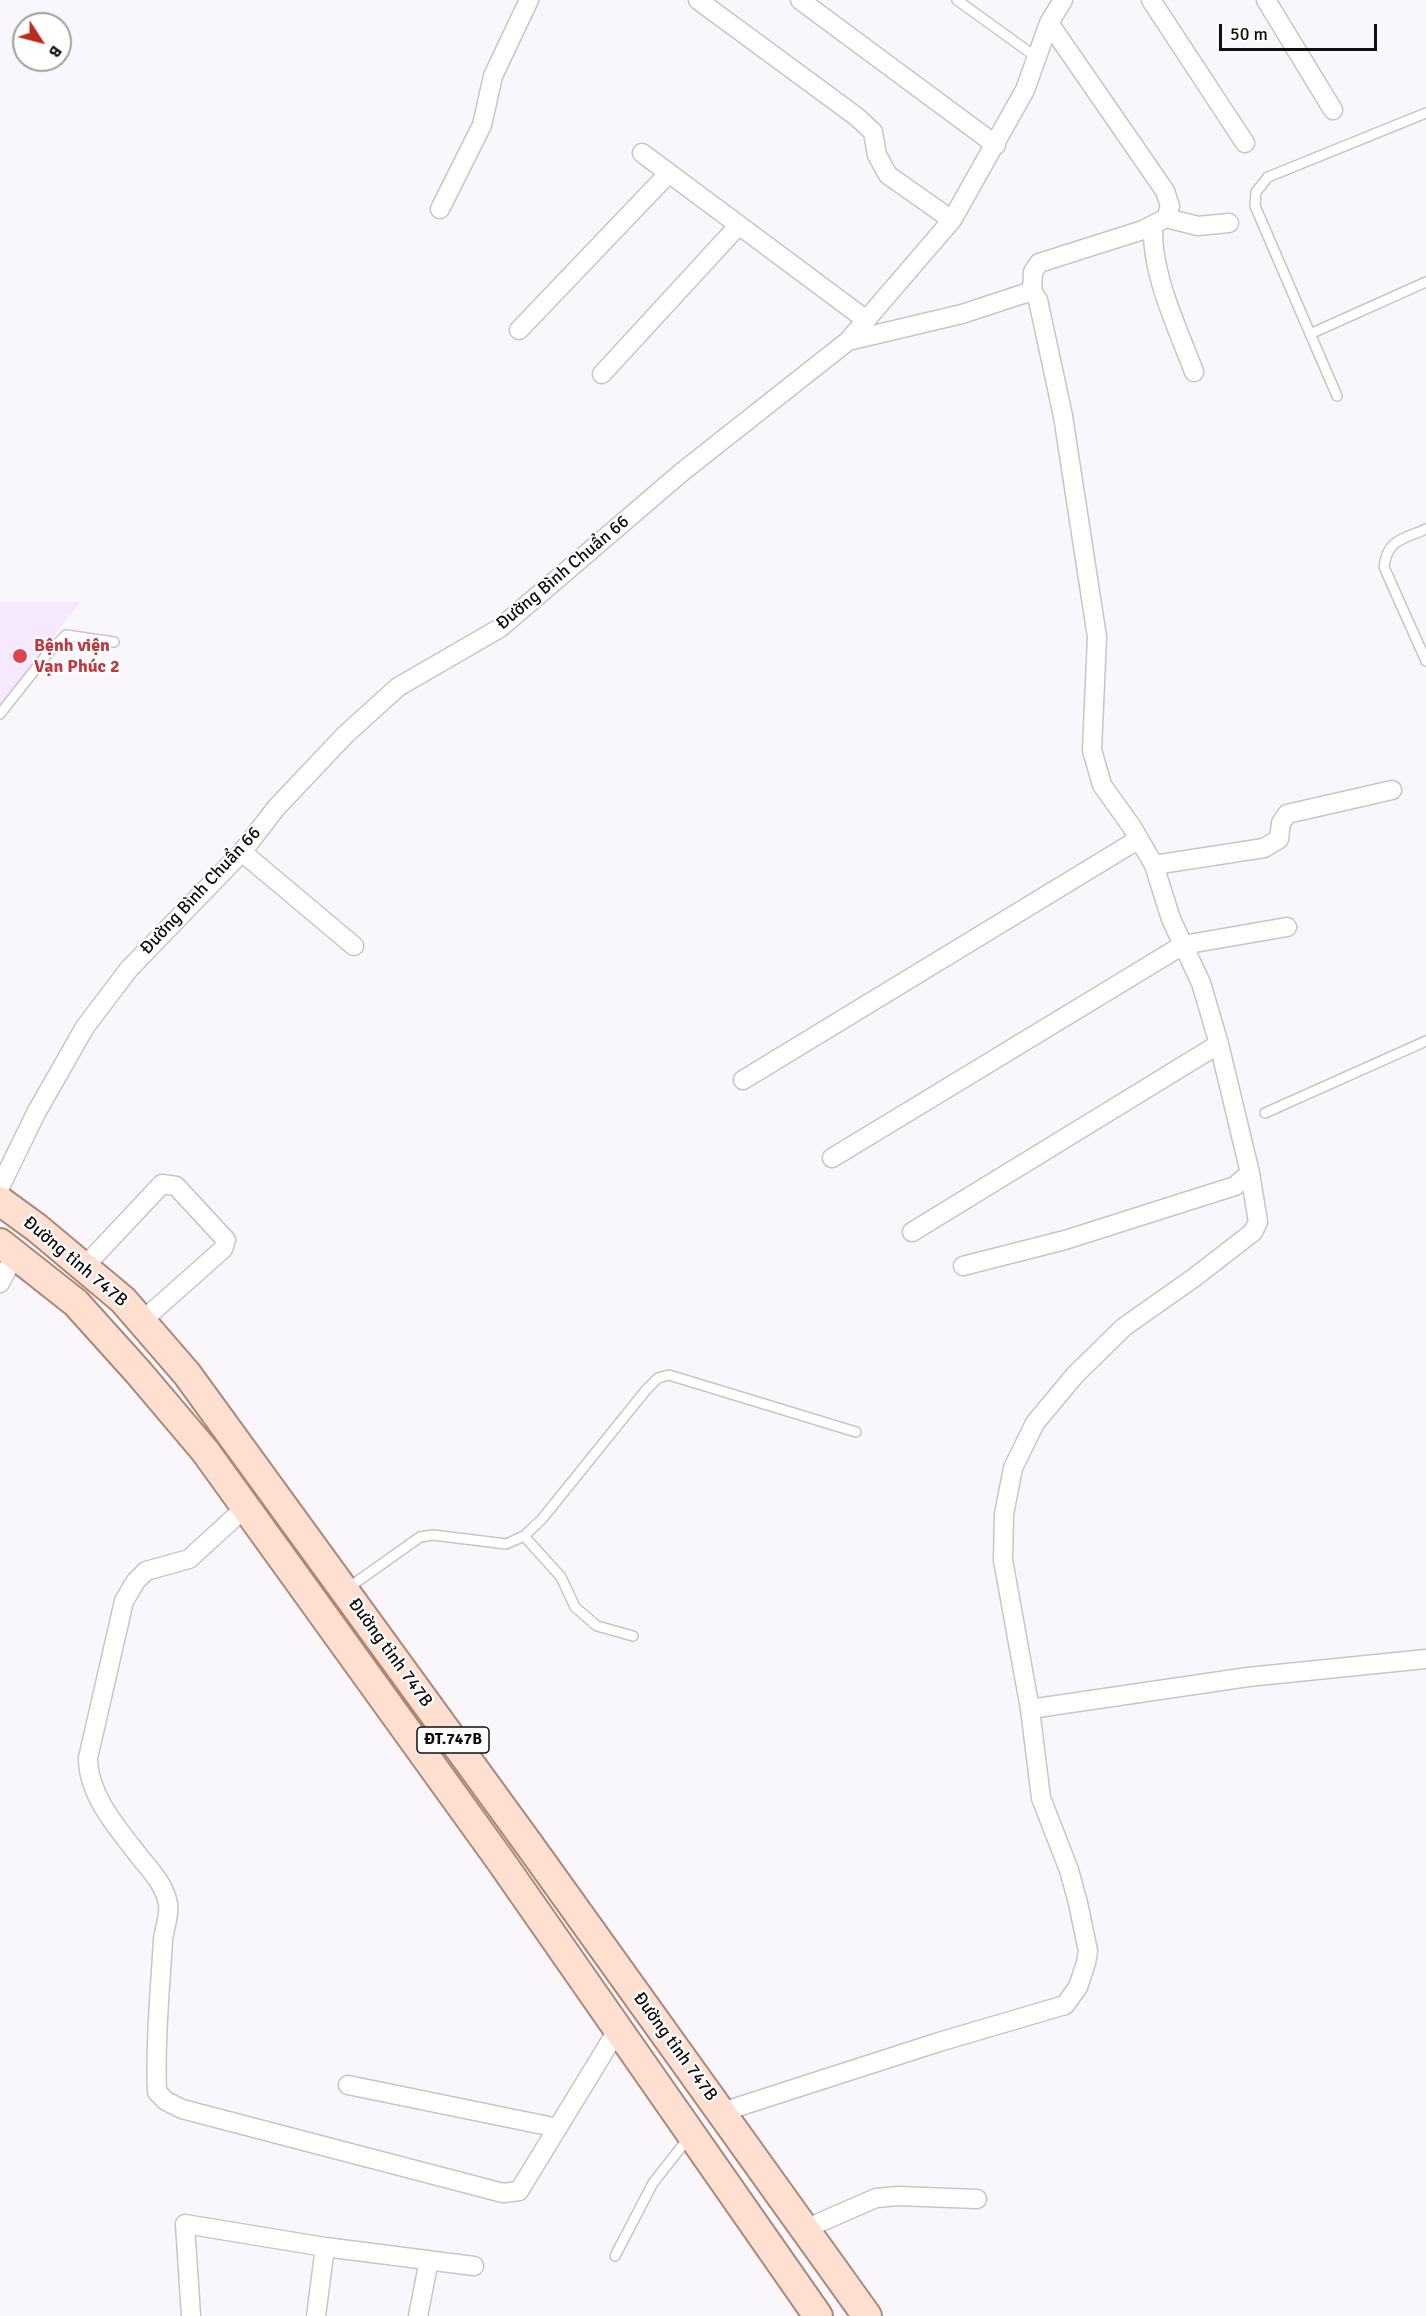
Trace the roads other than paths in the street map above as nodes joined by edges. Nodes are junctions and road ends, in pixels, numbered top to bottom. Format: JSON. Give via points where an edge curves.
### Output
{"nodes":[{"id":1,"x":529,"y":0,"type":"edge"},
{"id":2,"x":699,"y":0,"type":"edge"},
{"id":3,"x":800,"y":0,"type":"edge"},
{"id":4,"x":957,"y":0,"type":"edge"},
{"id":5,"x":1063,"y":0,"type":"edge"},
{"id":6,"x":1151,"y":0,"type":"edge"},
{"id":7,"x":1266,"y":0,"type":"edge"},
{"id":8,"x":1049,"y":23,"type":"junction"},
{"id":9,"x":1036,"y":57,"type":"junction"},
{"id":10,"x":1334,"y":110,"type":"dead end"},
{"id":11,"x":1426,"y":113,"type":"edge"},
{"id":12,"x":1245,"y":143,"type":"dead end"},
{"id":13,"x":996,"y":145,"type":"junction"},
{"id":14,"x":642,"y":153,"type":"dead end"},
{"id":15,"x":669,"y":173,"type":"junction"},
{"id":16,"x":440,"y":209,"type":"dead end"},
{"id":17,"x":952,"y":220,"type":"junction"},
{"id":18,"x":1159,"y":222,"type":"junction"},
{"id":19,"x":1229,"y":223,"type":"dead end"},
{"id":20,"x":739,"y":225,"type":"junction"},
{"id":21,"x":1426,"y":282,"type":"edge"},
{"id":22,"x":1032,"y":291,"type":"junction"},
{"id":23,"x":866,"y":319,"type":"junction"},
{"id":24,"x":519,"y":330,"type":"dead end"},
{"id":25,"x":1310,"y":334,"type":"junction"},
{"id":26,"x":848,"y":340,"type":"junction"},
{"id":27,"x":1194,"y":372,"type":"dead end"},
{"id":28,"x":602,"y":374,"type":"dead end"},
{"id":29,"x":1337,"y":396,"type":"dead end"},
{"id":30,"x":1426,"y":529,"type":"edge"},
{"id":31,"x":114,"y":642,"type":"dead end"},
{"id":32,"x":1426,"y":661,"type":"edge"},
{"id":33,"x":0,"y":714,"type":"edge"},
{"id":34,"x":1392,"y":790,"type":"dead end"},
{"id":35,"x":1139,"y":839,"type":"junction"},
{"id":36,"x":242,"y":852,"type":"junction"},
{"id":37,"x":1154,"y":865,"type":"junction"},
{"id":38,"x":1287,"y":927,"type":"dead end"},
{"id":39,"x":1183,"y":945,"type":"junction"},
{"id":40,"x":354,"y":946,"type":"dead end"},
{"id":41,"x":1426,"y":1041,"type":"edge"},
{"id":42,"x":1219,"y":1044,"type":"junction"},
{"id":43,"x":744,"y":1080,"type":"dead end"},
{"id":44,"x":1265,"y":1113,"type":"dead end"},
{"id":45,"x":832,"y":1158,"type":"dead end"},
{"id":46,"x":1250,"y":1173,"type":"junction"},
{"id":47,"x":0,"y":1187,"type":"edge"},
{"id":48,"x":0,"y":1201,"type":"edge"},
{"id":49,"x":912,"y":1232,"type":"dead end"},
{"id":50,"x":8,"y":1248,"type":"edge"},
{"id":51,"x":963,"y":1266,"type":"dead end"},
{"id":52,"x":84,"y":1267,"type":"junction"},
{"id":53,"x":0,"y":1283,"type":"edge"},
{"id":54,"x":142,"y":1321,"type":"junction"},
{"id":55,"x":855,"y":1432,"type":"dead end"},
{"id":56,"x":246,"y":1507,"type":"junction"},
{"id":57,"x":524,"y":1536,"type":"junction"},
{"id":58,"x":345,"y":1590,"type":"junction"},
{"id":59,"x":633,"y":1636,"type":"dead end"},
{"id":60,"x":1426,"y":1659,"type":"edge"},
{"id":61,"x":1030,"y":1709,"type":"junction"},
{"id":62,"x":496,"y":1799,"type":"junction"},
{"id":63,"x":469,"y":1817,"type":"junction"},
{"id":64,"x":618,"y":2029,"type":"junction"},
{"id":65,"x":348,"y":2085,"type":"dead end"},
{"id":66,"x":722,"y":2112,"type":"junction"},
{"id":67,"x":558,"y":2128,"type":"junction"},
{"id":68,"x":691,"y":2134,"type":"junction"},
{"id":69,"x":977,"y":2199,"type":"dead end"},
{"id":70,"x":805,"y":2229,"type":"junction"},
{"id":71,"x":325,"y":2247,"type":"junction"},
{"id":72,"x":615,"y":2256,"type":"dead end"},
{"id":73,"x":429,"y":2260,"type":"junction"},
{"id":74,"x":474,"y":2266,"type":"dead end"},
{"id":75,"x":191,"y":2316,"type":"edge"},
{"id":76,"x":316,"y":2316,"type":"edge"},
{"id":77,"x":418,"y":2316,"type":"edge"},
{"id":78,"x":818,"y":2316,"type":"edge"},
{"id":79,"x":867,"y":2316,"type":"edge"}],
"edges":[{"from":1,"to":16,"type":"street","via":[[493,76],[482,125]]},
{"from":2,"to":17,"type":"street","via":[[856,117],[873,132],[888,175]]},
{"from":3,"to":13,"type":"street"},
{"from":4,"to":9,"type":"lane"},
{"from":5,"to":8,"type":"street","name":"Đường Bình Chuẩn 66"},
{"from":6,"to":12,"type":"street"},
{"from":7,"to":10,"type":"street"},
{"from":8,"to":9,"type":"street","name":"Đường Bình Chuẩn 66"},
{"from":8,"to":18,"type":"street","via":[[1165,190],[1170,206]]},
{"from":9,"to":13,"type":"street","name":"Đường Bình Chuẩn 66","via":[[1025,90]]},
{"from":11,"to":25,"type":"lane","via":[[1268,177],[1258,186],[1255,206]]},
{"from":13,"to":17,"type":"street","name":"Đường Bình Chuẩn 66"},
{"from":14,"to":15,"type":"street"},
{"from":15,"to":20,"type":"street"},
{"from":15,"to":24,"type":"street"},
{"from":17,"to":23,"type":"street","name":"Đường Bình Chuẩn 66"},
{"from":18,"to":19,"type":"street","via":[[1198,226]]},
{"from":18,"to":22,"type":"street","via":[[1039,263],[1033,272]]},
{"from":18,"to":27,"type":"street","via":[[1152,238],[1159,274]]},
{"from":20,"to":23,"type":"street"},
{"from":20,"to":28,"type":"street"},
{"from":21,"to":25,"type":"lane"},
{"from":22,"to":26,"type":"street","via":[[962,314]]},
{"from":22,"to":35,"type":"street","via":[[1038,300],[1063,416],[1097,637],[1092,750],[1102,785]]},
{"from":23,"to":26,"type":"street","name":"Đường Bình Chuẩn 66"},
{"from":25,"to":29,"type":"lane"},
{"from":26,"to":36,"type":"street","name":"Đường Bình Chuẩn 66","via":[[682,472],[500,628],[398,687],[276,808]]},
{"from":30,"to":32,"type":"lane","via":[[1393,543],[1384,567]]},
{"from":31,"to":33,"type":"lane","via":[[66,635]]},
{"from":34,"to":37,"type":"street","via":[[1287,814],[1279,838],[1264,848]]},
{"from":35,"to":37,"type":"street"},
{"from":35,"to":43,"type":"street"},
{"from":36,"to":40,"type":"street"},
{"from":36,"to":47,"type":"street","name":"Đường Bình Chuẩn 66","via":[[129,969],[85,1027]]},
{"from":37,"to":39,"type":"street"},
{"from":38,"to":39,"type":"street"},
{"from":39,"to":42,"type":"street"},
{"from":39,"to":45,"type":"street"},
{"from":41,"to":44,"type":"lane"},
{"from":42,"to":46,"type":"street"},
{"from":42,"to":49,"type":"street"},
{"from":46,"to":51,"type":"street","via":[[1235,1186],[1065,1240]]},
{"from":46,"to":61,"type":"street","via":[[1258,1222],[1253,1232],[1124,1327],[1075,1375],[1035,1423],[1012,1468],[1004,1514],[1003,1560]]},
{"from":48,"to":52,"type":"main road","name":"Đường tỉnh 747B","number":"ĐT.747B"},
{"from":50,"to":53,"type":"street"},
{"from":50,"to":56,"type":"main road","name":"Đường tỉnh 747B","number":"ĐT.747B","via":[[84,1311],[205,1451]]},
{"from":52,"to":54,"type":"main road","name":"Đường tỉnh 747B","number":"ĐT.747B"},
{"from":52,"to":54,"type":"street","via":[[162,1184],[176,1186],[226,1240],[223,1249]]},
{"from":54,"to":58,"type":"main road","name":"Đường tỉnh 747B","number":"ĐT.747B","via":[[188,1374]]},
{"from":55,"to":57,"type":"lane","via":[[669,1375],[658,1378]]},
{"from":56,"to":63,"type":"main road","name":"Đường tỉnh 747B","number":"ĐT.747B"},
{"from":56,"to":67,"type":"street","via":[[189,1559],[146,1571],[136,1581],[124,1601],[88,1758],[94,1791],[161,1884],[169,1906],[163,1941],[157,2092],[182,2109],[503,2193],[519,2191]]},
{"from":57,"to":58,"type":"lane","via":[[506,1544],[433,1535],[420,1537]]},
{"from":57,"to":59,"type":"lane","via":[[561,1577],[575,1607],[597,1626]]},
{"from":58,"to":62,"type":"main road","name":"Đường tỉnh 747B","number":"ĐT.747B"},
{"from":60,"to":61,"type":"street","via":[[1248,1677]]},
{"from":61,"to":66,"type":"street","via":[[1041,1798],[1069,1870],[1086,1937],[1086,1963],[1074,1995],[1065,2005]]},
{"from":62,"to":63,"type":"main road"},
{"from":62,"to":66,"type":"main road","name":"Đường tỉnh 747B","number":"ĐT.747B"},
{"from":63,"to":64,"type":"main road","name":"Đường tỉnh 747B","number":"ĐT.747B"},
{"from":64,"to":67,"type":"street"},
{"from":64,"to":68,"type":"main road","name":"Đường tỉnh 747B","number":"ĐT.747B"},
{"from":65,"to":67,"type":"street"},
{"from":66,"to":70,"type":"main road","name":"Đường tỉnh 747B","number":"ĐT.747B"},
{"from":68,"to":72,"type":"lane","via":[[653,2182]]},
{"from":68,"to":78,"type":"main road","name":"Đường tỉnh 747B","number":"ĐT.747B"},
{"from":69,"to":70,"type":"street","via":[[876,2198]]},
{"from":70,"to":79,"type":"main road","name":"Đường tỉnh 747B","number":"ĐT.747B"},
{"from":71,"to":73,"type":"street"},
{"from":71,"to":75,"type":"street","via":[[185,2224]]},
{"from":71,"to":76,"type":"street"},
{"from":73,"to":74,"type":"street"},
{"from":73,"to":77,"type":"street"}]}
